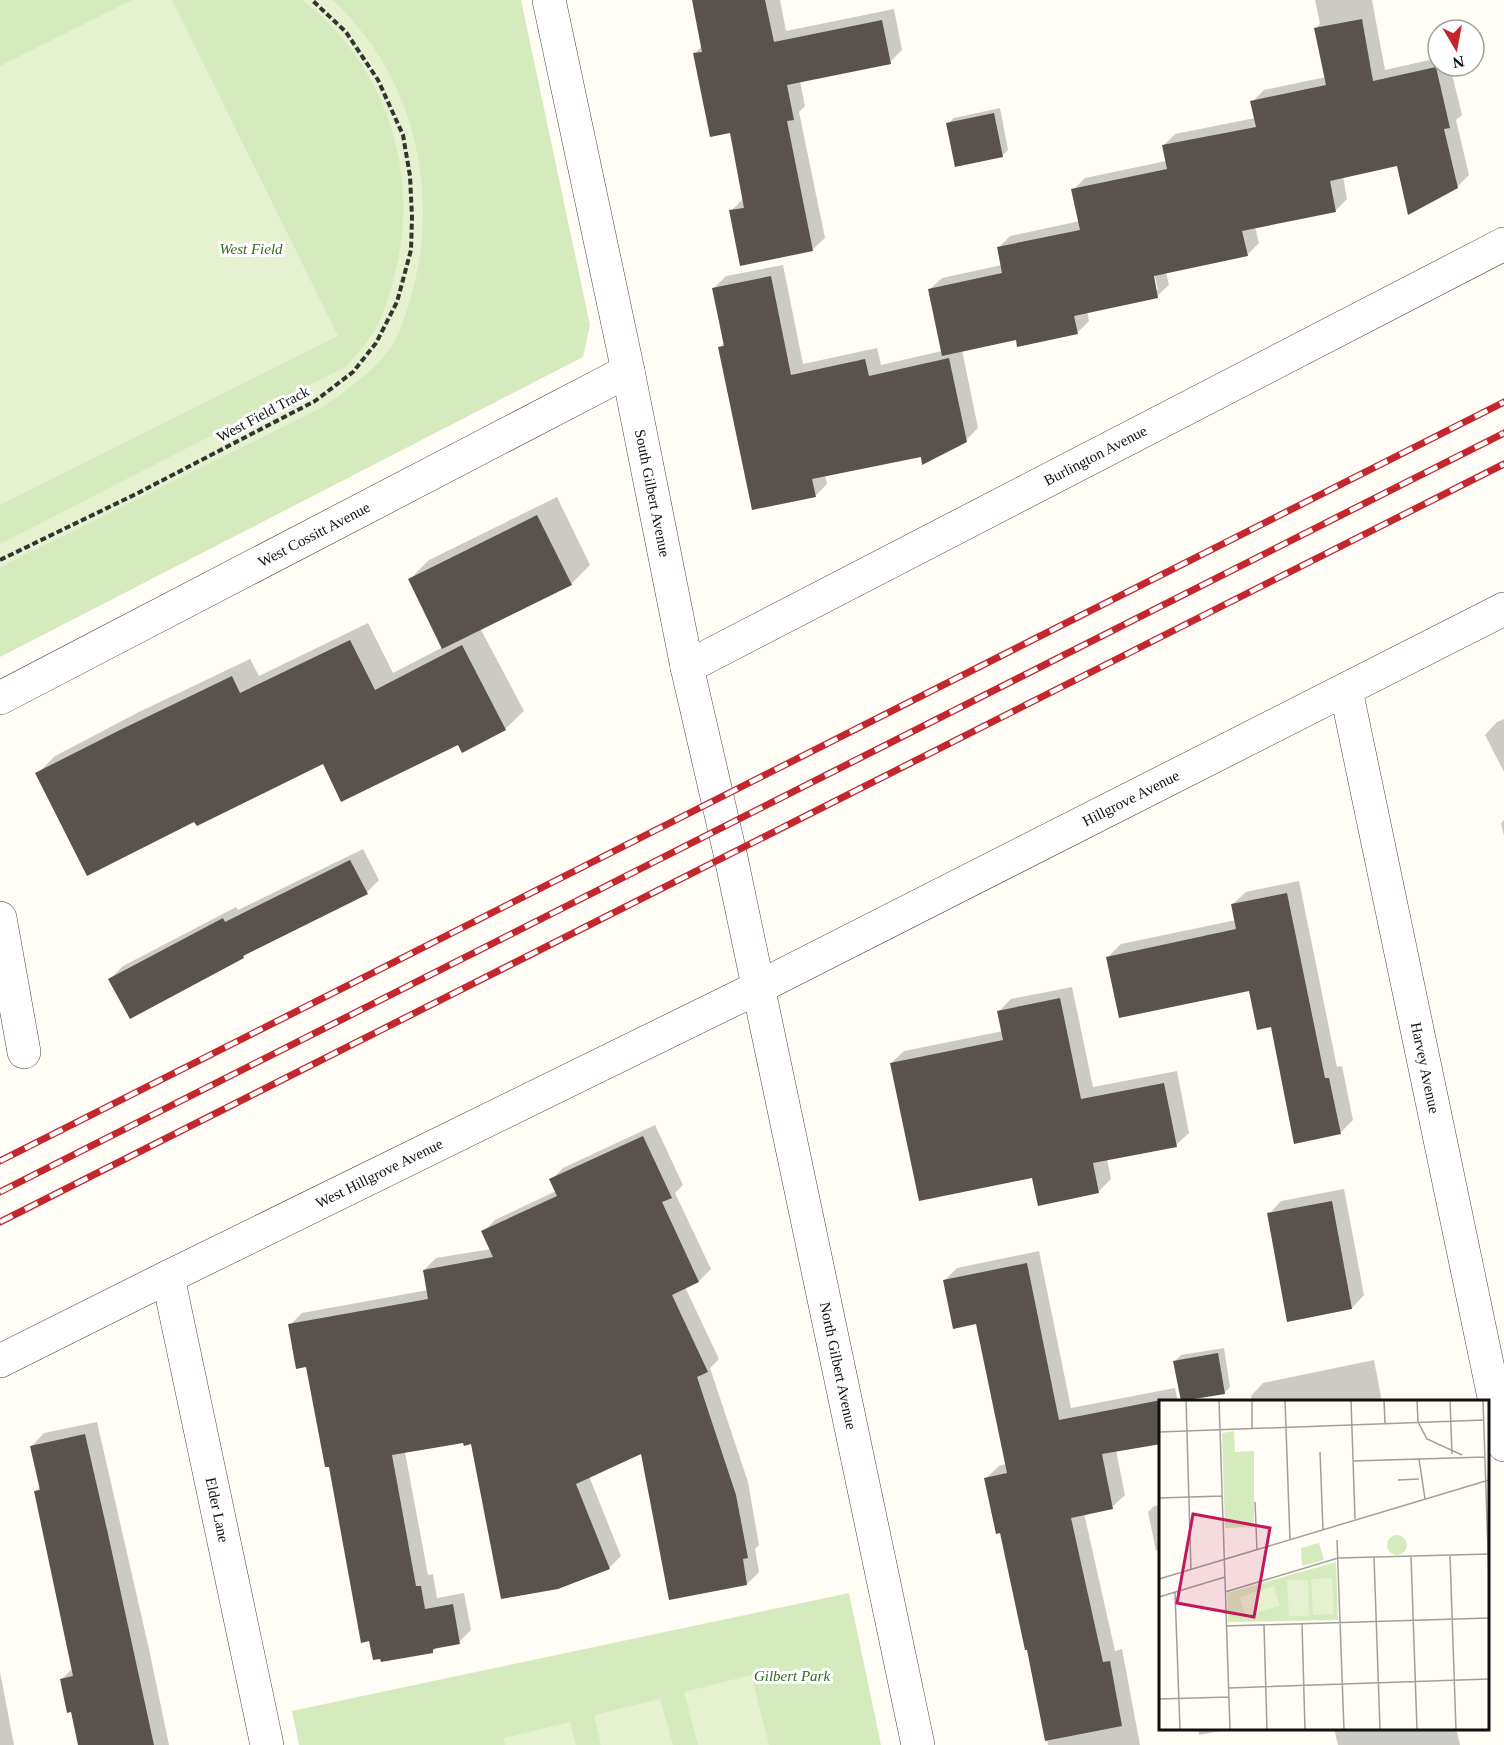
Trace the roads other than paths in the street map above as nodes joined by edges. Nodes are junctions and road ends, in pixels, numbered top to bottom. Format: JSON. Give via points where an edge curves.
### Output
{"nodes":[{"id":1,"x":549,"y":0,"type":"edge"},
{"id":2,"x":1504,"y":244,"type":"edge"},
{"id":3,"x":628,"y":371,"type":"junction"},
{"id":4,"x":1504,"y":609,"type":"edge"},
{"id":5,"x":687,"y":667,"type":"junction"},
{"id":6,"x":1346,"y":690,"type":"junction"},
{"id":7,"x":0,"y":698,"type":"edge"},
{"id":8,"x":0,"y":918,"type":"edge"},
{"id":9,"x":759,"y":987,"type":"junction"},
{"id":10,"x":24,"y":1052,"type":"dead end"},
{"id":11,"x":168,"y":1277,"type":"junction"},
{"id":12,"x":0,"y":1361,"type":"edge"},
{"id":13,"x":1504,"y":1445,"type":"edge"},
{"id":14,"x":267,"y":1745,"type":"edge"},
{"id":15,"x":918,"y":1745,"type":"edge"}],
"edges":[{"from":1,"to":3,"type":"street","name":"South Gilbert Avenue"},
{"from":2,"to":5,"type":"street","name":"Burlington Avenue"},
{"from":3,"to":5,"type":"street","name":"South Gilbert Avenue"},
{"from":3,"to":7,"type":"street","name":"West Cossitt Avenue"},
{"from":4,"to":6,"type":"street","name":"Hillgrove Avenue"},
{"from":5,"to":9,"type":"street","name":"South Gilbert Avenue"},
{"from":6,"to":9,"type":"street","name":"Hillgrove Avenue"},
{"from":6,"to":13,"type":"street","name":"Harvey Avenue"},
{"from":8,"to":10,"type":"street"},
{"from":9,"to":11,"type":"street","name":"West Hillgrove Avenue"},
{"from":9,"to":15,"type":"street","name":"North Gilbert Avenue"},
{"from":11,"to":12,"type":"street","name":"West Hillgrove Avenue"},
{"from":11,"to":14,"type":"street","name":"Elder Lane"}]}
